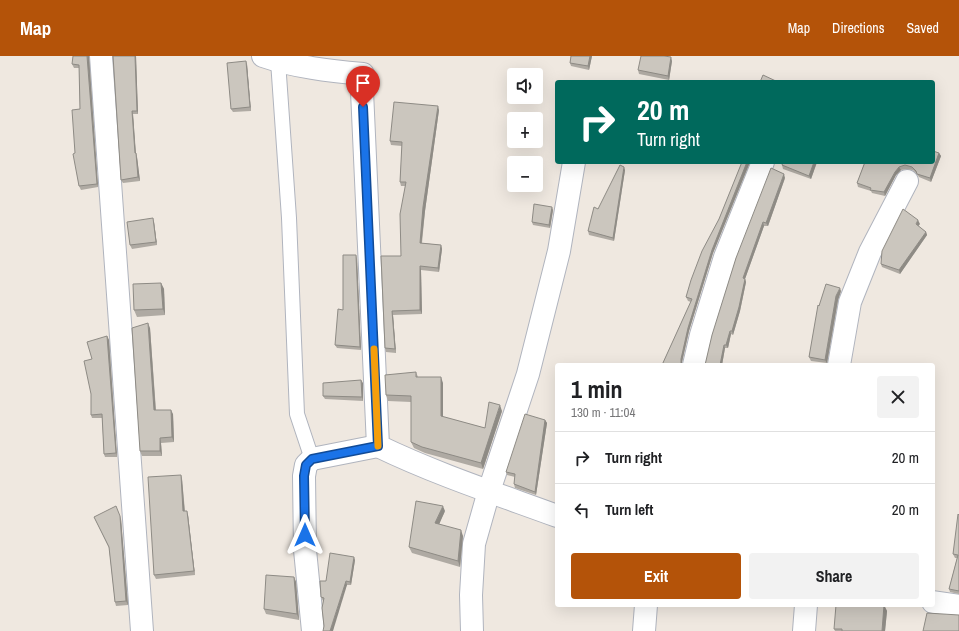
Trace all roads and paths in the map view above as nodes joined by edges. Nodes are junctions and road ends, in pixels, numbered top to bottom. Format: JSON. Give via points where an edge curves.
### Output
{"nodes":[{"id":1,"x":101,"y":56,"type":"edge"},
{"id":2,"x":271,"y":59,"type":"edge"},
{"id":3,"x":574,"y":164,"type":"edge"},
{"id":4,"x":762,"y":164,"type":"edge"},
{"id":5,"x":907,"y":181,"type":"dead end"},
{"id":6,"x":694,"y":363,"type":"edge"},
{"id":7,"x":839,"y":363,"type":"edge"},
{"id":8,"x":378,"y":446,"type":"junction"},
{"id":9,"x":312,"y":459,"type":"junction"},
{"id":10,"x":489,"y":491,"type":"junction"},
{"id":11,"x":555,"y":515,"type":"edge"},
{"id":12,"x":935,"y":602,"type":"edge"},
{"id":13,"x":959,"y":606,"type":"edge"},
{"id":14,"x":646,"y":607,"type":"edge"},
{"id":15,"x":806,"y":607,"type":"edge"},
{"id":16,"x":142,"y":631,"type":"edge"},
{"id":17,"x":313,"y":631,"type":"edge"},
{"id":18,"x":472,"y":631,"type":"edge"},
{"id":19,"x":644,"y":631,"type":"edge"},
{"id":20,"x":804,"y":631,"type":"edge"}],
"edges":[{"from":1,"to":16,"type":"street"},
{"from":2,"to":8,"type":"street","via":[[324,70],[363,74]]},
{"from":2,"to":9,"type":"lane","via":[[289,218],[297,414]]},
{"from":3,"to":10,"type":"street","via":[[559,251],[530,366]]},
{"from":4,"to":6,"type":"street","via":[[725,257]]},
{"from":5,"to":7,"type":"street","via":[[870,252],[850,302]]},
{"from":8,"to":9,"type":"street"},
{"from":8,"to":10,"type":"street","via":[[407,460]]},
{"from":9,"to":17,"type":"street","via":[[306,465],[304,476],[305,550]]},
{"from":10,"to":11,"type":"street"},
{"from":10,"to":18,"type":"street","via":[[474,544],[470,595]]},
{"from":12,"to":13,"type":"street"},
{"from":14,"to":19,"type":"street"},
{"from":15,"to":20,"type":"street"}]}
